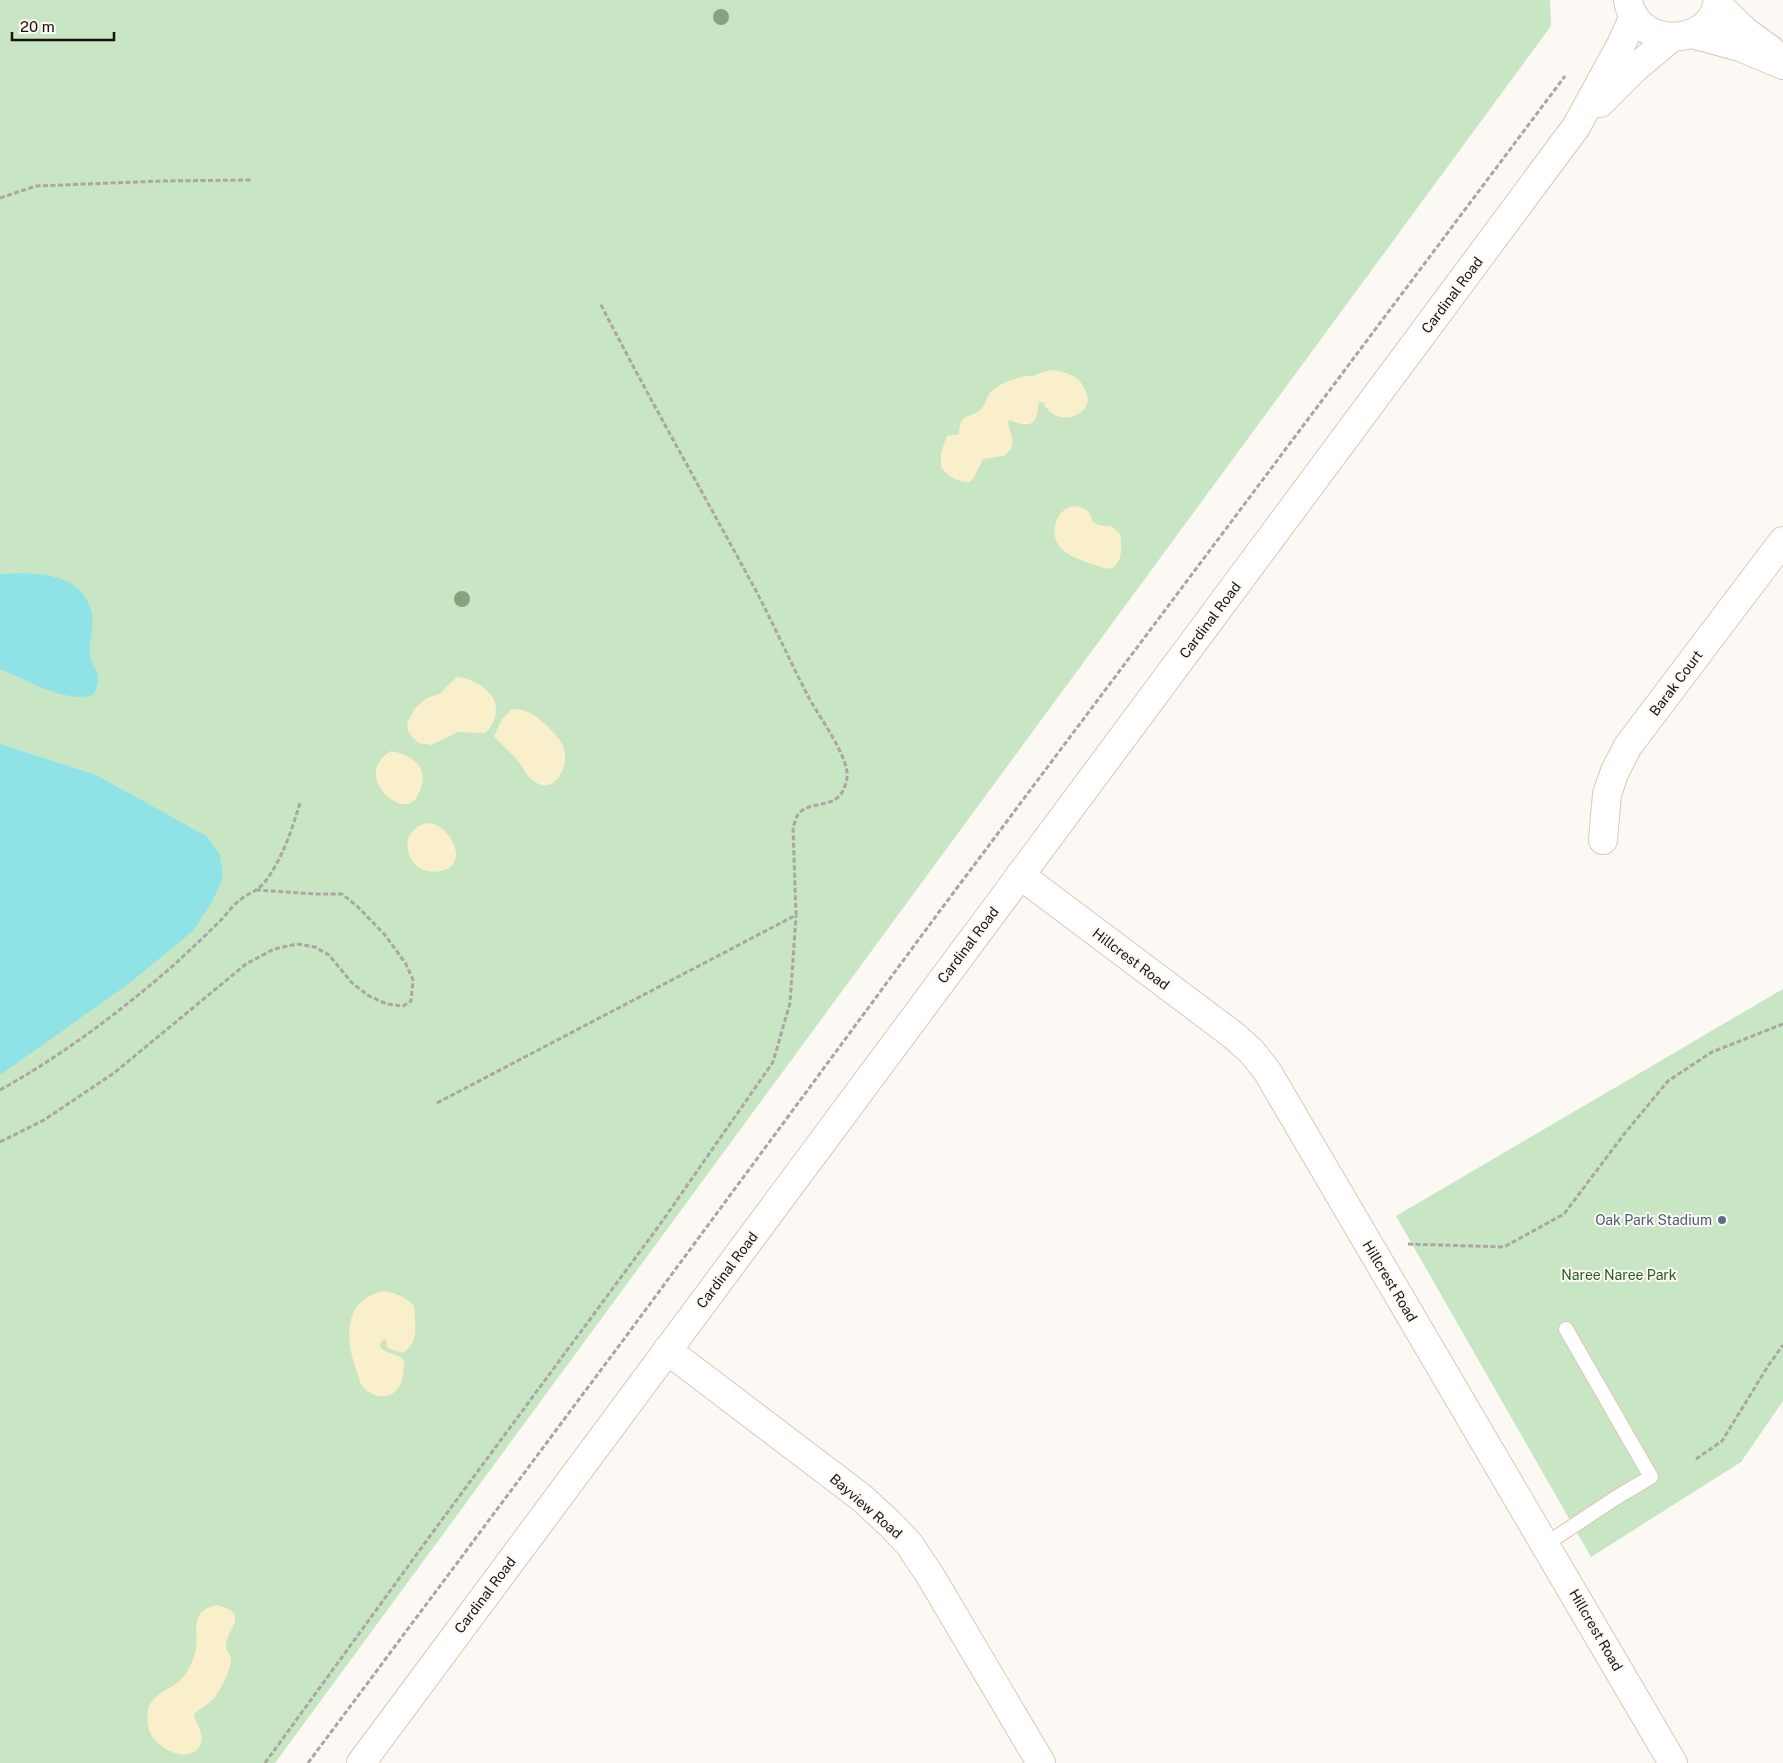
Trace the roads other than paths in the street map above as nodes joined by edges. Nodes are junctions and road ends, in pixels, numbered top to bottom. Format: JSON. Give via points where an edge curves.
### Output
{"nodes":[{"id":1,"x":1717,"y":2,"type":"edge"},
{"id":2,"x":1631,"y":8,"type":"edge"},
{"id":3,"x":1682,"y":36,"type":"junction"},
{"id":4,"x":1783,"y":59,"type":"edge"},
{"id":5,"x":1783,"y":65,"type":"edge"},
{"id":6,"x":1576,"y":127,"type":"junction"},
{"id":7,"x":1783,"y":540,"type":"edge"},
{"id":8,"x":1603,"y":840,"type":"dead end"},
{"id":9,"x":1020,"y":875,"type":"junction"},
{"id":10,"x":1566,"y":1329,"type":"dead end"},
{"id":11,"x":667,"y":1350,"type":"junction"},
{"id":12,"x":1546,"y":1544,"type":"junction"},
{"id":13,"x":361,"y":1763,"type":"edge"},
{"id":14,"x":1040,"y":1763,"type":"edge"},
{"id":15,"x":1673,"y":1763,"type":"edge"}],
"edges":[{"from":1,"to":3,"type":"street","name":"Cardinal Road","via":[[1707,21]]},
{"from":1,"to":4,"type":"street","via":[[1746,32]]},
{"from":2,"to":3,"type":"street","via":[[1644,28],[1657,35]]},
{"from":2,"to":6,"type":"street","name":"Cardinal Road","via":[[1622,43]]},
{"from":3,"to":5,"type":"street","via":[[1740,47]]},
{"from":3,"to":6,"type":"street","name":"Cardinal Road","via":[[1634,69]]},
{"from":6,"to":9,"type":"street","name":"Cardinal Road"},
{"from":7,"to":8,"type":"street","name":"Barak Court","via":[[1628,746],[1607,794]]},
{"from":9,"to":11,"type":"street","name":"Cardinal Road"},
{"from":9,"to":12,"type":"street","name":"Hillcrest Road","via":[[1233,1035],[1267,1071]]},
{"from":10,"to":12,"type":"lane","via":[[1651,1477]]},
{"from":11,"to":13,"type":"street","name":"Cardinal Road"},
{"from":11,"to":14,"type":"street","name":"Bayview Road","via":[[862,1498],[903,1537],[931,1577]]},
{"from":12,"to":15,"type":"street","name":"Hillcrest Road"}]}
